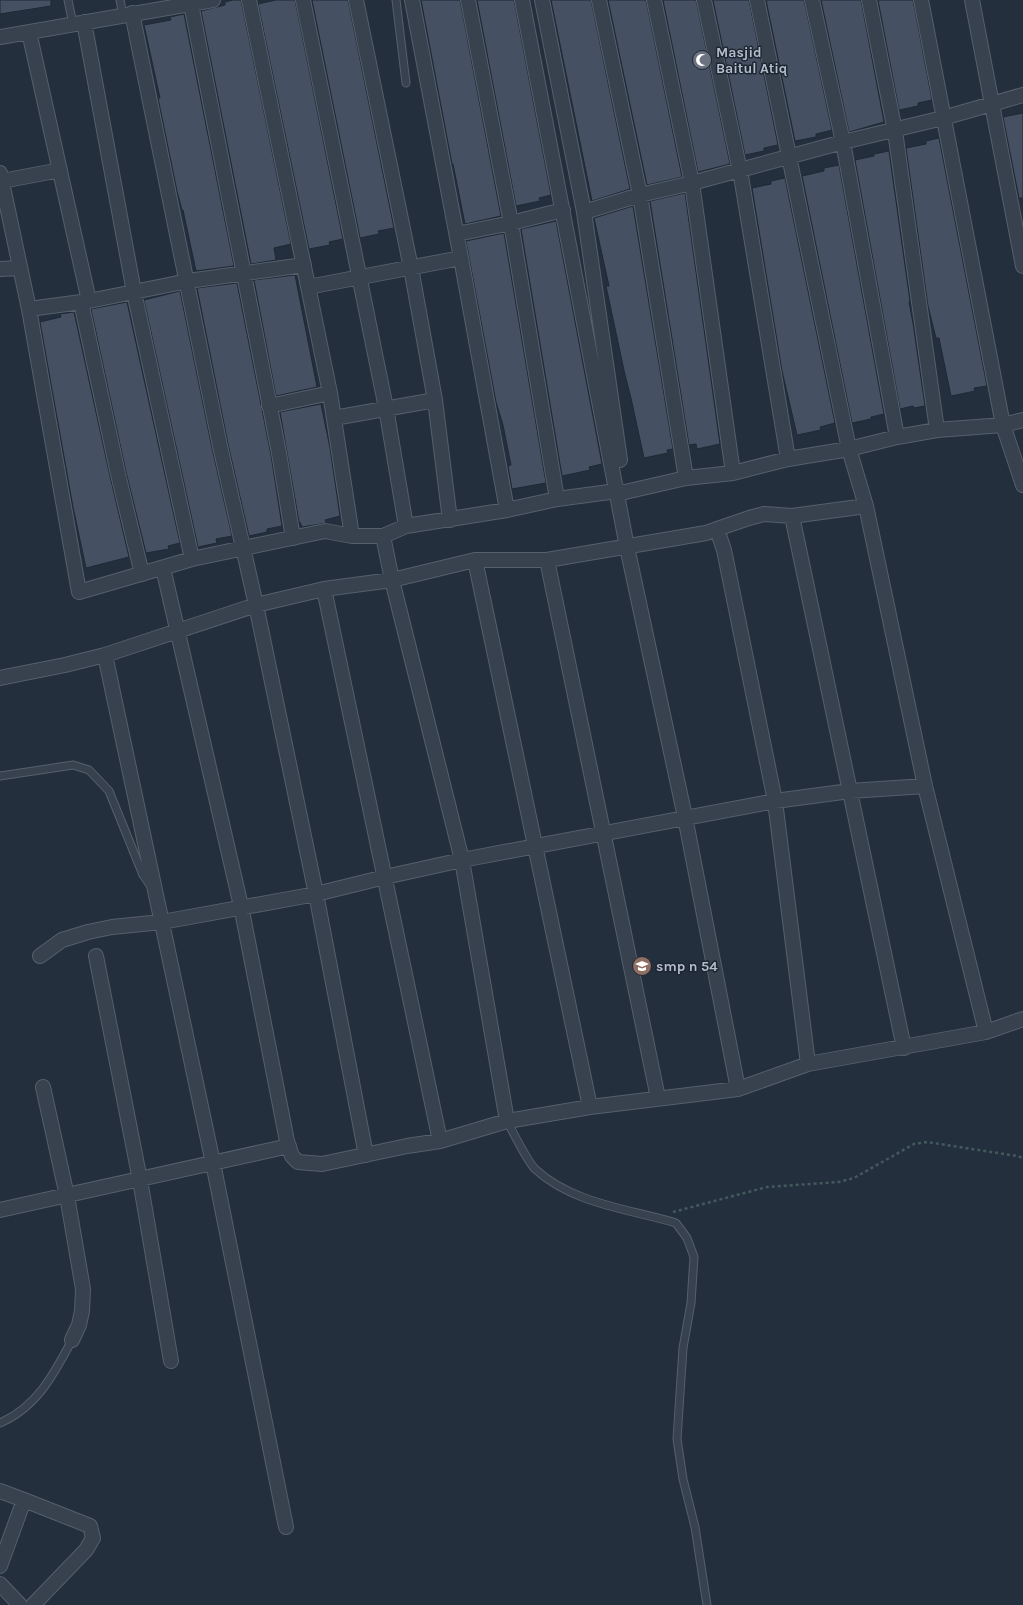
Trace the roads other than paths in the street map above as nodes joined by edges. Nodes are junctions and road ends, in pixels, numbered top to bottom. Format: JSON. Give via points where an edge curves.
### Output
{"nodes":[{"id":1,"x":68,"y":0,"type":"edge"},
{"id":2,"x":120,"y":0,"type":"edge"},
{"id":3,"x":213,"y":0,"type":"edge"},
{"id":4,"x":249,"y":0,"type":"edge"},
{"id":5,"x":303,"y":0,"type":"edge"},
{"id":6,"x":356,"y":0,"type":"edge"},
{"id":7,"x":396,"y":0,"type":"edge"},
{"id":8,"x":412,"y":0,"type":"edge"},
{"id":9,"x":468,"y":0,"type":"edge"},
{"id":10,"x":522,"y":0,"type":"edge"},
{"id":11,"x":542,"y":0,"type":"edge"},
{"id":12,"x":599,"y":0,"type":"edge"},
{"id":13,"x":654,"y":0,"type":"edge"},
{"id":14,"x":704,"y":0,"type":"edge"},
{"id":15,"x":757,"y":0,"type":"edge"},
{"id":16,"x":812,"y":0,"type":"edge"},
{"id":17,"x":869,"y":0,"type":"edge"},
{"id":18,"x":921,"y":0,"type":"edge"},
{"id":19,"x":972,"y":0,"type":"edge"},
{"id":20,"x":191,"y":4,"type":"junction"},
{"id":21,"x":127,"y":14,"type":"junction"},
{"id":22,"x":78,"y":23,"type":"junction"},
{"id":23,"x":29,"y":32,"type":"junction"},
{"id":24,"x":0,"y":37,"type":"edge"},
{"id":25,"x":406,"y":83,"type":"dead end"},
{"id":26,"x":1023,"y":95,"type":"edge"},
{"id":27,"x":993,"y":104,"type":"junction"},
{"id":28,"x":943,"y":118,"type":"junction"},
{"id":29,"x":895,"y":131,"type":"junction"},
{"id":30,"x":842,"y":142,"type":"junction"},
{"id":31,"x":789,"y":156,"type":"junction"},
{"id":32,"x":739,"y":169,"type":"junction"},
{"id":33,"x":60,"y":170,"type":"junction"},
{"id":34,"x":1,"y":177,"type":"edge"},
{"id":35,"x":692,"y":183,"type":"junction"},
{"id":36,"x":640,"y":195,"type":"junction"},
{"id":37,"x":563,"y":210,"type":"junction"},
{"id":38,"x":584,"y":212,"type":"junction"},
{"id":39,"x":511,"y":223,"type":"junction"},
{"id":40,"x":457,"y":234,"type":"junction"},
{"id":41,"x":1021,"y":248,"type":"edge"},
{"id":42,"x":461,"y":258,"type":"junction"},
{"id":43,"x":304,"y":265,"type":"junction"},
{"id":44,"x":1023,"y":266,"type":"edge"},
{"id":45,"x":20,"y":268,"type":"junction"},
{"id":46,"x":411,"y":268,"type":"junction"},
{"id":47,"x":0,"y":269,"type":"edge"},
{"id":48,"x":244,"y":273,"type":"junction"},
{"id":49,"x":360,"y":276,"type":"junction"},
{"id":50,"x":188,"y":281,"type":"junction"},
{"id":51,"x":308,"y":287,"type":"junction"},
{"id":52,"x":134,"y":292,"type":"junction"},
{"id":53,"x":85,"y":301,"type":"junction"},
{"id":54,"x":29,"y":309,"type":"junction"},
{"id":55,"x":330,"y":393,"type":"junction"},
{"id":56,"x":435,"y":400,"type":"junction"},
{"id":57,"x":269,"y":406,"type":"junction"},
{"id":58,"x":386,"y":408,"type":"junction"},
{"id":59,"x":334,"y":418,"type":"junction"},
{"id":60,"x":1023,"y":420,"type":"edge"},
{"id":61,"x":1003,"y":426,"type":"junction"},
{"id":62,"x":937,"y":430,"type":"junction"},
{"id":63,"x":897,"y":437,"type":"junction"},
{"id":64,"x":849,"y":449,"type":"junction"},
{"id":65,"x":788,"y":459,"type":"junction"},
{"id":66,"x":733,"y":473,"type":"junction"},
{"id":67,"x":686,"y":478,"type":"junction"},
{"id":68,"x":1023,"y":485,"type":"edge"},
{"id":69,"x":621,"y":492,"type":"junction"},
{"id":70,"x":557,"y":499,"type":"junction"},
{"id":71,"x":866,"y":506,"type":"junction"},
{"id":72,"x":507,"y":510,"type":"junction"},
{"id":73,"x":792,"y":516,"type":"junction"},
{"id":74,"x":450,"y":520,"type":"junction"},
{"id":75,"x":406,"y":526,"type":"junction"},
{"id":76,"x":717,"y":529,"type":"junction"},
{"id":77,"x":352,"y":536,"type":"junction"},
{"id":78,"x":383,"y":536,"type":"junction"},
{"id":79,"x":293,"y":538,"type":"junction"},
{"id":80,"x":627,"y":547,"type":"junction"},
{"id":81,"x":242,"y":548,"type":"junction"},
{"id":82,"x":192,"y":559,"type":"junction"},
{"id":83,"x":475,"y":560,"type":"junction"},
{"id":84,"x":547,"y":560,"type":"junction"},
{"id":85,"x":163,"y":568,"type":"junction"},
{"id":86,"x":142,"y":574,"type":"junction"},
{"id":87,"x":392,"y":580,"type":"junction"},
{"id":88,"x":324,"y":589,"type":"junction"},
{"id":89,"x":256,"y":604,"type":"junction"},
{"id":90,"x":177,"y":630,"type":"junction"},
{"id":91,"x":105,"y":655,"type":"junction"},
{"id":92,"x":0,"y":678,"type":"edge"},
{"id":93,"x":0,"y":776,"type":"edge"},
{"id":94,"x":925,"y":786,"type":"junction"},
{"id":95,"x":850,"y":791,"type":"junction"},
{"id":96,"x":775,"y":801,"type":"junction"},
{"id":97,"x":685,"y":818,"type":"junction"},
{"id":98,"x":604,"y":833,"type":"junction"},
{"id":99,"x":535,"y":846,"type":"junction"},
{"id":100,"x":462,"y":860,"type":"junction"},
{"id":101,"x":385,"y":877,"type":"junction"},
{"id":102,"x":316,"y":894,"type":"junction"},
{"id":103,"x":157,"y":895,"type":"junction"},
{"id":104,"x":241,"y":906,"type":"junction"},
{"id":105,"x":162,"y":922,"type":"junction"},
{"id":106,"x":40,"y":956,"type":"dead end"},
{"id":107,"x":96,"y":956,"type":"dead end"},
{"id":108,"x":1023,"y":1020,"type":"edge"},
{"id":109,"x":986,"y":1032,"type":"junction"},
{"id":110,"x":904,"y":1048,"type":"junction"},
{"id":111,"x":808,"y":1064,"type":"junction"},
{"id":112,"x":43,"y":1087,"type":"dead end"},
{"id":113,"x":738,"y":1088,"type":"junction"},
{"id":114,"x":658,"y":1098,"type":"junction"},
{"id":115,"x":590,"y":1107,"type":"junction"},
{"id":116,"x":507,"y":1122,"type":"junction"},
{"id":117,"x":440,"y":1141,"type":"junction"},
{"id":118,"x":289,"y":1146,"type":"junction"},
{"id":119,"x":366,"y":1155,"type":"junction"},
{"id":120,"x":213,"y":1163,"type":"junction"},
{"id":121,"x":140,"y":1180,"type":"junction"},
{"id":122,"x":67,"y":1196,"type":"junction"},
{"id":123,"x":0,"y":1210,"type":"edge"},
{"id":124,"x":72,"y":1340,"type":"joint"},
{"id":125,"x":171,"y":1361,"type":"dead end"},
{"id":126,"x":0,"y":1423,"type":"edge"},
{"id":127,"x":0,"y":1491,"type":"edge"},
{"id":128,"x":24,"y":1500,"type":"junction"},
{"id":129,"x":286,"y":1527,"type":"dead end"},
{"id":130,"x":0,"y":1566,"type":"edge"},
{"id":131,"x":0,"y":1584,"type":"edge"},
{"id":132,"x":20,"y":1605,"type":"edge"},
{"id":133,"x":33,"y":1605,"type":"edge"},
{"id":134,"x":708,"y":1605,"type":"edge"}],
"edges":[{"from":1,"to":22,"type":"lane"},
{"from":2,"to":21,"type":"lane"},
{"from":3,"to":20,"type":"street"},
{"from":4,"to":43,"type":"street"},
{"from":5,"to":49,"type":"street"},
{"from":6,"to":46,"type":"street"},
{"from":7,"to":25,"type":"lane"},
{"from":8,"to":40,"type":"street"},
{"from":9,"to":39,"type":"street"},
{"from":10,"to":37,"type":"street"},
{"from":11,"to":38,"type":"street"},
{"from":12,"to":36,"type":"street"},
{"from":13,"to":35,"type":"street"},
{"from":14,"to":32,"type":"street"},
{"from":15,"to":31,"type":"street"},
{"from":16,"to":30,"type":"street"},
{"from":17,"to":29,"type":"street"},
{"from":18,"to":28,"type":"street"},
{"from":19,"to":27,"type":"street"},
{"from":20,"to":21,"type":"street"},
{"from":20,"to":48,"type":"street"},
{"from":21,"to":22,"type":"street"},
{"from":21,"to":50,"type":"street"},
{"from":22,"to":23,"type":"street"},
{"from":22,"to":52,"type":"street"},
{"from":23,"to":24,"type":"street"},
{"from":23,"to":33,"type":"street"},
{"from":26,"to":27,"type":"street"},
{"from":27,"to":28,"type":"street"},
{"from":27,"to":41,"type":"street"},
{"from":28,"to":29,"type":"street"},
{"from":28,"to":61,"type":"street"},
{"from":29,"to":30,"type":"street"},
{"from":29,"to":62,"type":"street"},
{"from":30,"to":31,"type":"street"},
{"from":30,"to":63,"type":"street"},
{"from":31,"to":32,"type":"street"},
{"from":31,"to":64,"type":"street"},
{"from":32,"to":35,"type":"street"},
{"from":32,"to":65,"type":"street"},
{"from":33,"to":34,"type":"street"},
{"from":33,"to":53,"type":"street"},
{"from":34,"to":45,"type":"street"},
{"from":35,"to":36,"type":"street"},
{"from":35,"to":66,"type":"street"},
{"from":36,"to":38,"type":"street"},
{"from":36,"to":67,"type":"street"},
{"from":37,"to":39,"type":"street"},
{"from":37,"to":69,"type":"street"},
{"from":38,"to":69,"type":"street"},
{"from":39,"to":40,"type":"street"},
{"from":39,"to":70,"type":"street"},
{"from":40,"to":42,"type":"street"},
{"from":41,"to":44,"type":"street"},
{"from":42,"to":46,"type":"street"},
{"from":42,"to":72,"type":"street"},
{"from":43,"to":48,"type":"street"},
{"from":43,"to":51,"type":"street"},
{"from":45,"to":47,"type":"street"},
{"from":45,"to":54,"type":"street"},
{"from":46,"to":49,"type":"street"},
{"from":46,"to":56,"type":"street"},
{"from":48,"to":50,"type":"street"},
{"from":48,"to":57,"type":"street"},
{"from":49,"to":51,"type":"street"},
{"from":49,"to":58,"type":"street"},
{"from":50,"to":52,"type":"street"},
{"from":50,"to":81,"type":"street"},
{"from":51,"to":55,"type":"street"},
{"from":52,"to":53,"type":"street"},
{"from":52,"to":82,"type":"street"},
{"from":53,"to":54,"type":"street"},
{"from":53,"to":86,"type":"street","via":[[118,474]]},
{"from":54,"to":86,"type":"street","via":[[79,592]]},
{"from":55,"to":57,"type":"street"},
{"from":55,"to":59,"type":"street"},
{"from":56,"to":58,"type":"street"},
{"from":56,"to":74,"type":"street"},
{"from":57,"to":79,"type":"street"},
{"from":58,"to":59,"type":"street"},
{"from":58,"to":75,"type":"street"},
{"from":59,"to":77,"type":"street"},
{"from":60,"to":61,"type":"street"},
{"from":61,"to":62,"type":"street"},
{"from":61,"to":68,"type":"street"},
{"from":62,"to":63,"type":"street"},
{"from":63,"to":64,"type":"street"},
{"from":64,"to":65,"type":"street"},
{"from":64,"to":71,"type":"street"},
{"from":65,"to":66,"type":"street"},
{"from":66,"to":67,"type":"street"},
{"from":67,"to":69,"type":"street"},
{"from":69,"to":70,"type":"street"},
{"from":69,"to":80,"type":"street"},
{"from":70,"to":72,"type":"street"},
{"from":71,"to":73,"type":"street"},
{"from":71,"to":94,"type":"street"},
{"from":72,"to":74,"type":"street"},
{"from":73,"to":76,"type":"street","via":[[764,514]]},
{"from":73,"to":95,"type":"street"},
{"from":74,"to":75,"type":"street"},
{"from":75,"to":78,"type":"street"},
{"from":76,"to":80,"type":"street"},
{"from":76,"to":96,"type":"street","via":[[724,550]]},
{"from":77,"to":78,"type":"street"},
{"from":77,"to":79,"type":"street","via":[[325,531]]},
{"from":78,"to":87,"type":"street"},
{"from":79,"to":81,"type":"street"},
{"from":80,"to":84,"type":"street"},
{"from":80,"to":97,"type":"street"},
{"from":81,"to":82,"type":"street"},
{"from":81,"to":89,"type":"street"},
{"from":82,"to":85,"type":"street"},
{"from":83,"to":84,"type":"street"},
{"from":83,"to":87,"type":"street"},
{"from":83,"to":99,"type":"street"},
{"from":84,"to":98,"type":"street"},
{"from":85,"to":86,"type":"street"},
{"from":85,"to":90,"type":"street"},
{"from":87,"to":88,"type":"street"},
{"from":87,"to":100,"type":"street"},
{"from":88,"to":89,"type":"street"},
{"from":88,"to":101,"type":"street"},
{"from":89,"to":90,"type":"street"},
{"from":89,"to":102,"type":"street"},
{"from":90,"to":91,"type":"street"},
{"from":90,"to":104,"type":"street"},
{"from":91,"to":92,"type":"street"},
{"from":91,"to":103,"type":"street"},
{"from":93,"to":103,"type":"lane","via":[[73,765],[89,770],[109,791],[143,875]]},
{"from":94,"to":95,"type":"street"},
{"from":94,"to":109,"type":"street"},
{"from":95,"to":96,"type":"street"},
{"from":95,"to":110,"type":"street"},
{"from":96,"to":97,"type":"street"},
{"from":96,"to":111,"type":"street"},
{"from":97,"to":98,"type":"street"},
{"from":97,"to":113,"type":"street"},
{"from":98,"to":99,"type":"street"},
{"from":98,"to":114,"type":"street"},
{"from":99,"to":100,"type":"street"},
{"from":99,"to":115,"type":"street"},
{"from":100,"to":101,"type":"street"},
{"from":100,"to":116,"type":"street"},
{"from":101,"to":102,"type":"street"},
{"from":101,"to":117,"type":"street"},
{"from":102,"to":104,"type":"street"},
{"from":102,"to":119,"type":"street"},
{"from":103,"to":105,"type":"street"},
{"from":104,"to":105,"type":"street"},
{"from":104,"to":118,"type":"street"},
{"from":105,"to":106,"type":"street","via":[[88,932],[62,940]]},
{"from":105,"to":120,"type":"street"},
{"from":107,"to":121,"type":"street"},
{"from":108,"to":109,"type":"street"},
{"from":109,"to":110,"type":"street"},
{"from":110,"to":111,"type":"street"},
{"from":111,"to":113,"type":"street"},
{"from":112,"to":122,"type":"street"},
{"from":113,"to":114,"type":"street"},
{"from":114,"to":115,"type":"street"},
{"from":115,"to":116,"type":"street"},
{"from":116,"to":117,"type":"street"},
{"from":116,"to":134,"type":"lane","via":[[534,1168],[562,1188],[601,1204],[676,1223],[687,1238],[694,1257],[691,1303],[683,1348],[677,1439]]},
{"from":117,"to":119,"type":"street"},
{"from":118,"to":119,"type":"street","via":[[292,1156],[298,1162],[305,1163],[322,1164]]},
{"from":118,"to":120,"type":"street"},
{"from":120,"to":121,"type":"street"},
{"from":120,"to":129,"type":"street"},
{"from":121,"to":122,"type":"street"},
{"from":121,"to":125,"type":"street"},
{"from":122,"to":123,"type":"street"},
{"from":122,"to":124,"type":"street","via":[[83,1289],[79,1325]]},
{"from":124,"to":126,"type":"lane","via":[[52,1377],[38,1395],[26,1407]]},
{"from":127,"to":128,"type":"street"},
{"from":128,"to":130,"type":"street"},
{"from":128,"to":133,"type":"street","via":[[90,1526],[93,1538],[86,1550]]},
{"from":131,"to":132,"type":"street"}]}
